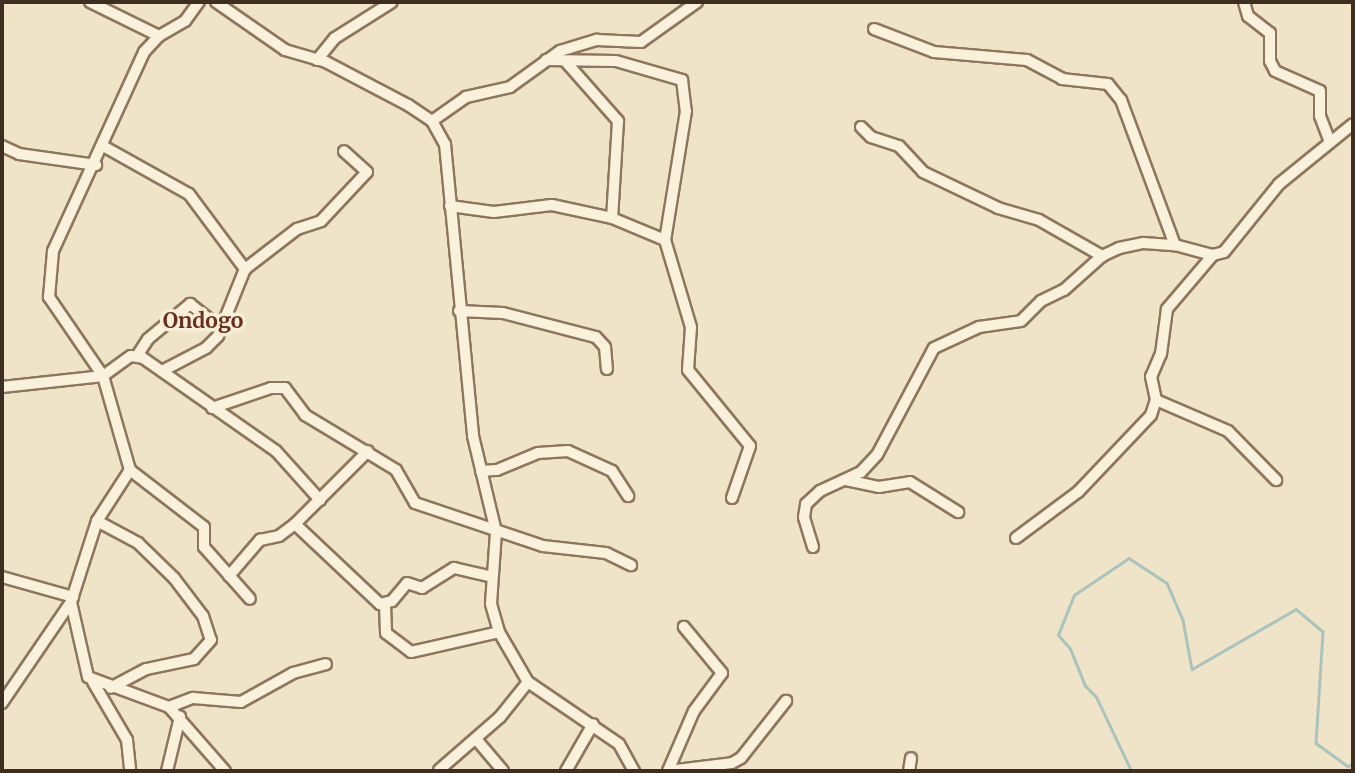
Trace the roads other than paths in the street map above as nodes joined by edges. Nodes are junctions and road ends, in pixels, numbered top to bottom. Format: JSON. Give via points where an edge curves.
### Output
{"nodes":[{"id":1,"x":90,"y":2,"type":"edge"},
{"id":2,"x":199,"y":2,"type":"edge"},
{"id":3,"x":216,"y":2,"type":"edge"},
{"id":4,"x":392,"y":2,"type":"edge"},
{"id":5,"x":697,"y":2,"type":"edge"},
{"id":6,"x":1244,"y":2,"type":"edge"},
{"id":7,"x":874,"y":29,"type":"dead end"},
{"id":8,"x":159,"y":36,"type":"junction"},
{"id":9,"x":317,"y":60,"type":"junction"},
{"id":10,"x":546,"y":60,"type":"junction"},
{"id":11,"x":566,"y":62,"type":"junction"},
{"id":12,"x":432,"y":121,"type":"junction"},
{"id":13,"x":860,"y":127,"type":"dead end"},
{"id":14,"x":1352,"y":131,"type":"edge"},
{"id":15,"x":1330,"y":142,"type":"junction"},
{"id":16,"x":2,"y":146,"type":"edge"},
{"id":17,"x":103,"y":146,"type":"junction"},
{"id":18,"x":344,"y":152,"type":"dead end"},
{"id":19,"x":96,"y":165,"type":"junction"},
{"id":20,"x":450,"y":206,"type":"junction"},
{"id":21,"x":612,"y":218,"type":"junction"},
{"id":22,"x":665,"y":240,"type":"junction"},
{"id":23,"x":1175,"y":245,"type":"junction"},
{"id":24,"x":1213,"y":255,"type":"junction"},
{"id":25,"x":1102,"y":256,"type":"junction"},
{"id":26,"x":245,"y":269,"type":"junction"},
{"id":27,"x":459,"y":312,"type":"junction"},
{"id":28,"x":218,"y":326,"type":"junction"},
{"id":29,"x":137,"y":356,"type":"junction"},
{"id":30,"x":607,"y":369,"type":"dead end"},
{"id":31,"x":162,"y":371,"type":"junction"},
{"id":32,"x":103,"y":376,"type":"junction"},
{"id":33,"x":2,"y":387,"type":"edge"},
{"id":34,"x":1156,"y":400,"type":"junction"},
{"id":35,"x":212,"y":408,"type":"junction"},
{"id":36,"x":368,"y":451,"type":"junction"},
{"id":37,"x":130,"y":470,"type":"junction"},
{"id":38,"x":481,"y":471,"type":"junction"},
{"id":39,"x":846,"y":480,"type":"junction"},
{"id":40,"x":1276,"y":480,"type":"dead end"},
{"id":41,"x":628,"y":496,"type":"dead end"},
{"id":42,"x":732,"y":498,"type":"dead end"},
{"id":43,"x":320,"y":500,"type":"junction"},
{"id":44,"x":958,"y":512,"type":"dead end"},
{"id":45,"x":97,"y":521,"type":"junction"},
{"id":46,"x":295,"y":524,"type":"junction"},
{"id":47,"x":496,"y":532,"type":"junction"},
{"id":48,"x":1016,"y":538,"type":"dead end"},
{"id":49,"x":813,"y":547,"type":"dead end"},
{"id":50,"x":631,"y":565,"type":"dead end"},
{"id":51,"x":229,"y":576,"type":"junction"},
{"id":52,"x":489,"y":576,"type":"junction"},
{"id":53,"x":2,"y":577,"type":"edge"},
{"id":54,"x":250,"y":598,"type":"dead end"},
{"id":55,"x":72,"y":599,"type":"junction"},
{"id":56,"x":386,"y":604,"type":"junction"},
{"id":57,"x":684,"y":627,"type":"dead end"},
{"id":58,"x":499,"y":632,"type":"junction"},
{"id":59,"x":326,"y":664,"type":"dead end"},
{"id":60,"x":93,"y":682,"type":"junction"},
{"id":61,"x":528,"y":682,"type":"junction"},
{"id":62,"x":111,"y":688,"type":"junction"},
{"id":63,"x":786,"y":701,"type":"dead end"},
{"id":64,"x":2,"y":703,"type":"edge"},
{"id":65,"x":169,"y":706,"type":"junction"},
{"id":66,"x":180,"y":717,"type":"junction"},
{"id":67,"x":593,"y":724,"type":"junction"},
{"id":68,"x":475,"y":739,"type":"junction"},
{"id":69,"x":911,"y":758,"type":"dead end"},
{"id":70,"x":439,"y":770,"type":"edge"},
{"id":71,"x":130,"y":771,"type":"edge"},
{"id":72,"x":167,"y":771,"type":"edge"},
{"id":73,"x":225,"y":771,"type":"edge"},
{"id":74,"x":503,"y":771,"type":"edge"},
{"id":75,"x":566,"y":771,"type":"edge"},
{"id":76,"x":634,"y":771,"type":"edge"},
{"id":77,"x":668,"y":771,"type":"edge"},
{"id":78,"x":909,"y":771,"type":"edge"}],
"edges":[{"from":1,"to":8,"type":"street"},
{"from":2,"to":8,"type":"street","via":[[185,21]]},
{"from":3,"to":9,"type":"street","via":[[285,50]]},
{"from":4,"to":9,"type":"street","via":[[335,38]]},
{"from":5,"to":10,"type":"street","via":[[642,42],[597,40]]},
{"from":6,"to":15,"type":"street","via":[[1248,16],[1270,33],[1270,61],[1275,71],[1320,90],[1320,116]]},
{"from":7,"to":23,"type":"street","via":[[934,52],[1027,60],[1062,79],[1108,83],[1121,100]]},
{"from":8,"to":17,"type":"street","via":[[144,52]]},
{"from":9,"to":12,"type":"street","via":[[355,76]]},
{"from":10,"to":11,"type":"street"},
{"from":10,"to":12,"type":"street","via":[[510,87],[466,97]]},
{"from":11,"to":21,"type":"street","via":[[618,121]]},
{"from":11,"to":22,"type":"street","via":[[625,63],[682,80],[686,111]]},
{"from":12,"to":20,"type":"street","via":[[448,158]]},
{"from":13,"to":25,"type":"street","via":[[871,137],[899,146],[923,172],[998,208],[1039,220]]},
{"from":14,"to":15,"type":"street"},
{"from":15,"to":24,"type":"street","via":[[1279,184],[1224,252]]},
{"from":16,"to":19,"type":"street","via":[[19,154]]},
{"from":17,"to":19,"type":"street"},
{"from":17,"to":26,"type":"street","via":[[189,194]]},
{"from":18,"to":26,"type":"street","via":[[367,172],[314,226],[297,229]]},
{"from":19,"to":32,"type":"street","via":[[53,251],[48,275],[49,297]]},
{"from":20,"to":21,"type":"street","via":[[494,212],[552,205]]},
{"from":20,"to":27,"type":"street"},
{"from":21,"to":22,"type":"street"},
{"from":22,"to":42,"type":"street","via":[[691,327],[688,370],[750,446]]},
{"from":23,"to":24,"type":"street"},
{"from":23,"to":25,"type":"street","via":[[1131,245]]},
{"from":24,"to":34,"type":"street","via":[[1167,309],[1161,354],[1151,377]]},
{"from":25,"to":39,"type":"street","via":[[1021,321],[979,327],[934,348],[877,455]]},
{"from":26,"to":28,"type":"street"},
{"from":27,"to":30,"type":"street","via":[[503,313],[596,337],[605,347]]},
{"from":27,"to":38,"type":"street"},
{"from":28,"to":29,"type":"street","via":[[190,304],[148,339]]},
{"from":28,"to":31,"type":"street","via":[[218,336],[206,348]]},
{"from":29,"to":31,"type":"street"},
{"from":29,"to":32,"type":"street"},
{"from":31,"to":35,"type":"street"},
{"from":32,"to":33,"type":"street"},
{"from":32,"to":37,"type":"street"},
{"from":34,"to":40,"type":"street","via":[[1228,431]]},
{"from":34,"to":48,"type":"street","via":[[1133,438],[1078,492]]},
{"from":35,"to":36,"type":"street","via":[[271,388],[285,388],[305,415]]},
{"from":35,"to":43,"type":"street","via":[[276,451]]},
{"from":36,"to":43,"type":"street"},
{"from":36,"to":47,"type":"street","via":[[396,470],[415,503]]},
{"from":37,"to":45,"type":"street"},
{"from":37,"to":51,"type":"street","via":[[204,527],[204,547]]},
{"from":38,"to":41,"type":"street","via":[[497,470],[538,453],[568,451],[612,471]]},
{"from":38,"to":47,"type":"street"},
{"from":39,"to":44,"type":"street","via":[[879,486],[910,482]]},
{"from":39,"to":49,"type":"street","via":[[806,504],[804,517]]},
{"from":43,"to":46,"type":"street"},
{"from":45,"to":55,"type":"street"},
{"from":45,"to":62,"type":"street","via":[[138,543],[174,578],[203,616],[211,640],[194,659],[146,669]]},
{"from":46,"to":51,"type":"street","via":[[279,536],[260,540]]},
{"from":46,"to":56,"type":"street","via":[[357,587]]},
{"from":47,"to":50,"type":"street","via":[[543,546],[606,553]]},
{"from":47,"to":52,"type":"street"},
{"from":51,"to":54,"type":"street"},
{"from":52,"to":56,"type":"street","via":[[454,568],[422,588],[407,583]]},
{"from":52,"to":58,"type":"street"},
{"from":53,"to":55,"type":"street"},
{"from":55,"to":60,"type":"street","via":[[83,668]]},
{"from":55,"to":64,"type":"street"},
{"from":56,"to":58,"type":"street","via":[[386,633],[411,652]]},
{"from":57,"to":77,"type":"street","via":[[722,673],[694,711]]},
{"from":58,"to":61,"type":"street"},
{"from":59,"to":65,"type":"street","via":[[293,673],[241,702],[193,698]]},
{"from":60,"to":62,"type":"street"},
{"from":60,"to":71,"type":"street","via":[[127,740]]},
{"from":61,"to":67,"type":"street"},
{"from":61,"to":68,"type":"street","via":[[500,718]]},
{"from":62,"to":65,"type":"street"},
{"from":63,"to":77,"type":"street","via":[[741,758]]},
{"from":65,"to":66,"type":"street"},
{"from":66,"to":72,"type":"street"},
{"from":66,"to":73,"type":"street"},
{"from":67,"to":75,"type":"street"},
{"from":67,"to":76,"type":"street","via":[[619,744]]},
{"from":68,"to":70,"type":"street"},
{"from":68,"to":74,"type":"street"},
{"from":69,"to":78,"type":"street"}]}
